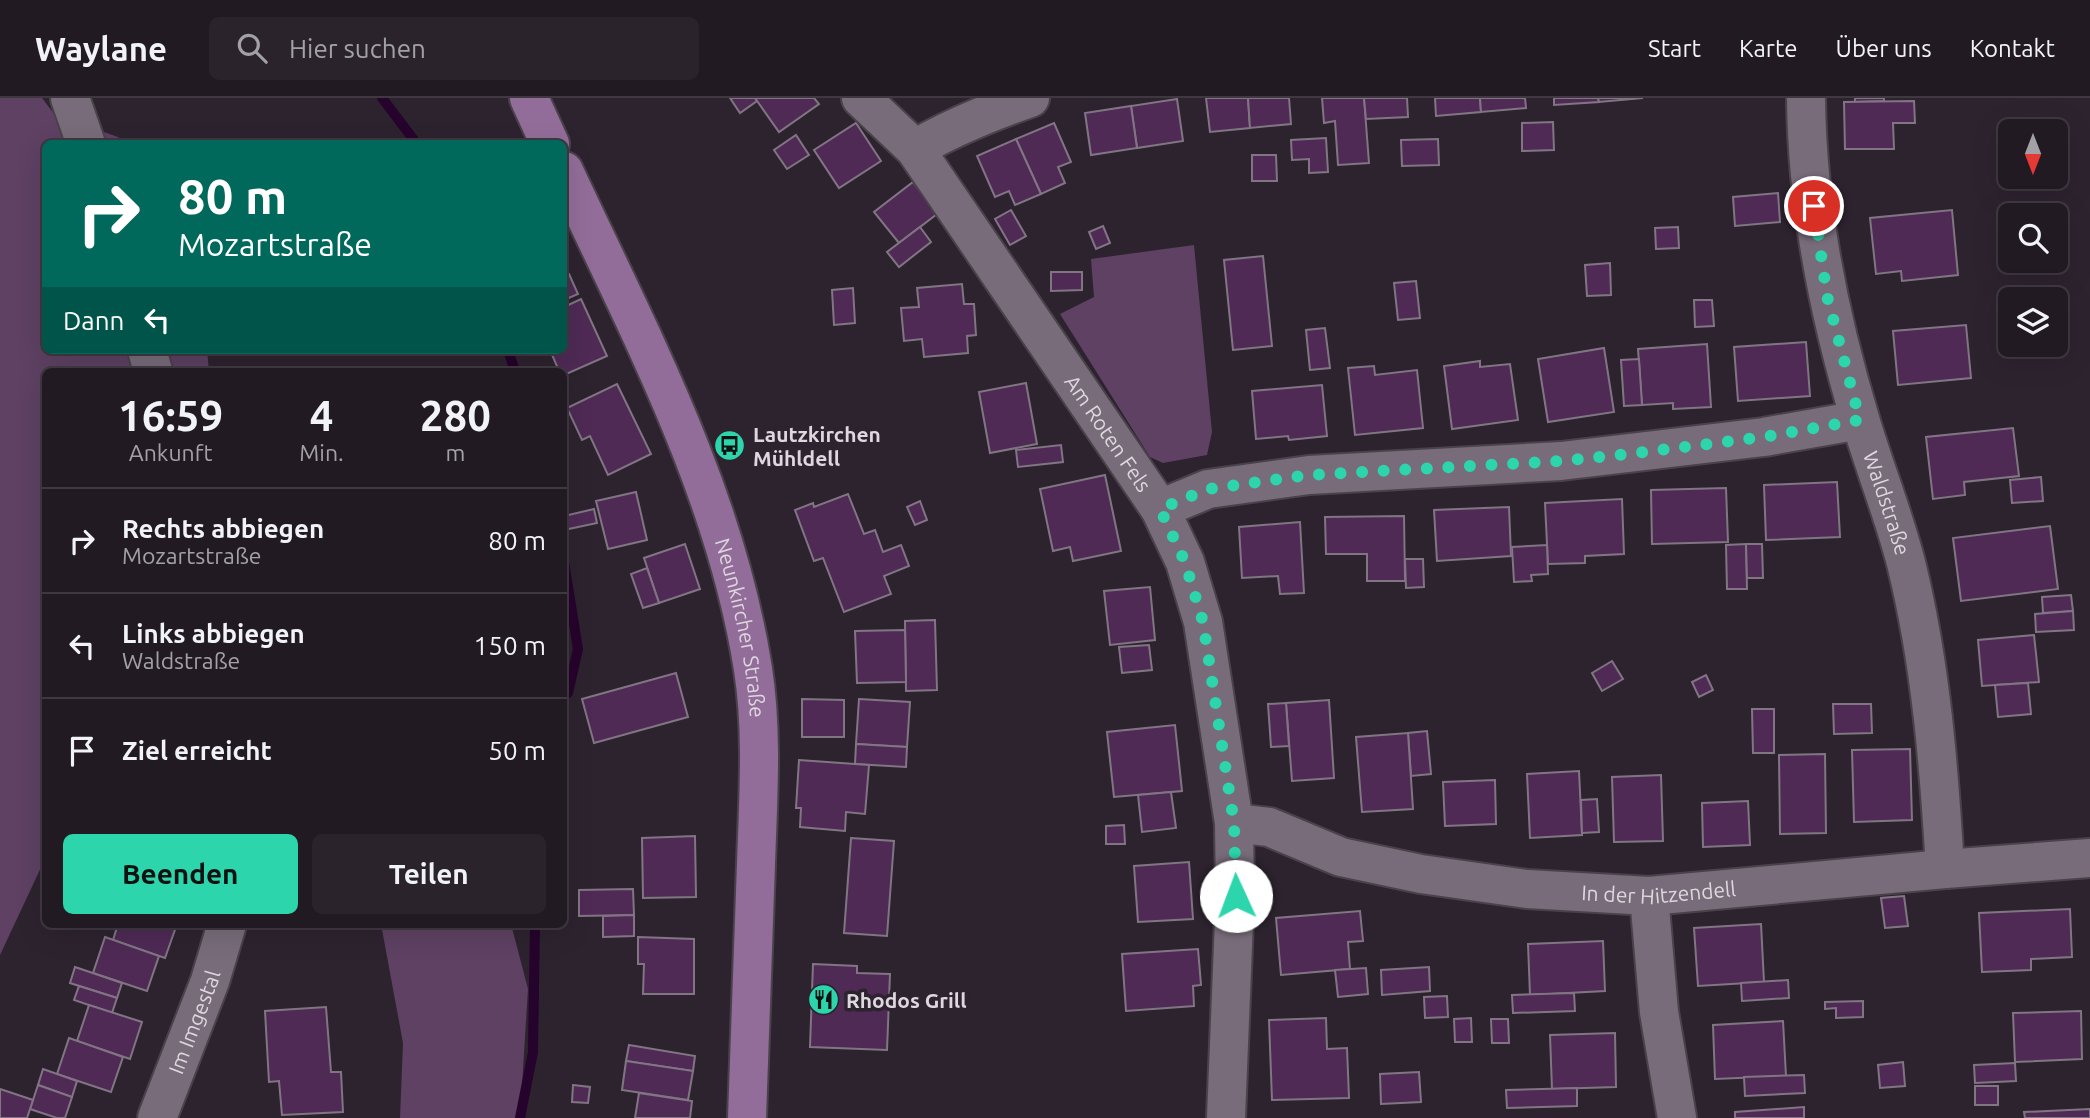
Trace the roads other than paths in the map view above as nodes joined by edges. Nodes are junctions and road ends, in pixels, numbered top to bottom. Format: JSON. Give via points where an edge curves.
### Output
{"nodes":[{"id":1,"x":70,"y":98,"type":"edge"},
{"id":2,"x":529,"y":98,"type":"edge"},
{"id":3,"x":861,"y":98,"type":"edge"},
{"id":4,"x":1030,"y":98,"type":"edge"},
{"id":5,"x":1806,"y":98,"type":"edge"},
{"id":6,"x":85,"y":140,"type":"edge"},
{"id":7,"x":548,"y":140,"type":"edge"},
{"id":8,"x":915,"y":149,"type":"junction"},
{"id":9,"x":567,"y":177,"type":"edge"},
{"id":10,"x":1860,"y":420,"type":"junction"},
{"id":11,"x":1160,"y":509,"type":"junction"},
{"id":12,"x":1234,"y":823,"type":"junction"},
{"id":13,"x":2090,"y":858,"type":"edge"},
{"id":14,"x":1945,"y":869,"type":"junction"},
{"id":15,"x":1648,"y":896,"type":"junction"},
{"id":16,"x":227,"y":928,"type":"edge"},
{"id":17,"x":157,"y":1118,"type":"edge"},
{"id":18,"x":747,"y":1118,"type":"edge"},
{"id":19,"x":1227,"y":1118,"type":"edge"},
{"id":20,"x":1677,"y":1118,"type":"edge"}],
"edges":[{"from":1,"to":6,"type":"street"},
{"from":2,"to":7,"type":"main road"},
{"from":3,"to":8,"type":"street","name":"Am Roten Fels"},
{"from":4,"to":8,"type":"street","via":[[982,114]]},
{"from":5,"to":10,"type":"street","name":"Waldstraße","via":[[1827,296]]},
{"from":8,"to":11,"type":"street","name":"Am Roten Fels"},
{"from":9,"to":18,"type":"main road","name":"Neunkircher Straße","via":[[699,469],[723,536],[753,670],[758,770]]},
{"from":10,"to":11,"type":"street","via":[[1764,437],[1561,461],[1308,475],[1208,489]]},
{"from":10,"to":14,"type":"street","name":"Waldstraße","via":[[1905,561],[1921,628],[1933,709]]},
{"from":11,"to":12,"type":"street","name":"Am Roten Fels","via":[[1185,562],[1203,622]]},
{"from":12,"to":15,"type":"street","name":"In der Hitzendell","via":[[1269,827],[1341,857],[1421,874],[1527,889]]},
{"from":12,"to":19,"type":"street","name":"Am Roten Fels","via":[[1236,896]]},
{"from":13,"to":14,"type":"street","name":"In der Hitzendell"},
{"from":14,"to":15,"type":"street","name":"In der Hitzendell"},
{"from":15,"to":20,"type":"street","via":[[1659,1012]]},
{"from":16,"to":17,"type":"street","name":"Im Imgestal"}]}
